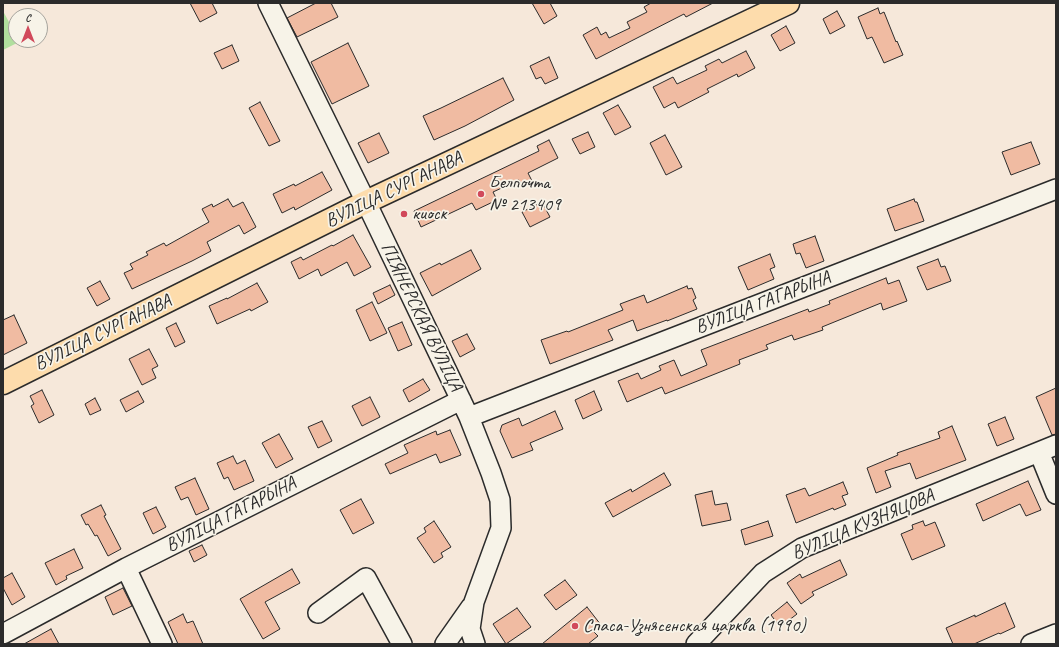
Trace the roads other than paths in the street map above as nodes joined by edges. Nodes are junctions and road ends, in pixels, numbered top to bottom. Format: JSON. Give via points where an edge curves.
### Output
{"nodes":[{"id":1,"x":788,"y":3,"type":"edge"},
{"id":2,"x":272,"y":4,"type":"edge"},
{"id":3,"x":1056,"y":189,"type":"edge"},
{"id":4,"x":366,"y":202,"type":"junction"},
{"id":5,"x":3,"y":383,"type":"edge"},
{"id":6,"x":461,"y":400,"type":"junction"},
{"id":7,"x":469,"y":417,"type":"junction"},
{"id":8,"x":1047,"y":448,"type":"edge"},
{"id":9,"x":1056,"y":494,"type":"edge"},
{"id":10,"x":126,"y":568,"type":"junction"},
{"id":11,"x":474,"y":602,"type":"junction"},
{"id":12,"x":318,"y":613,"type":"dead end"},
{"id":13,"x":3,"y":634,"type":"edge"},
{"id":14,"x":1056,"y":634,"type":"edge"},
{"id":15,"x":162,"y":644,"type":"edge"},
{"id":16,"x":402,"y":644,"type":"edge"},
{"id":17,"x":445,"y":644,"type":"edge"},
{"id":18,"x":475,"y":644,"type":"edge"},
{"id":19,"x":696,"y":644,"type":"edge"},
{"id":20,"x":1031,"y":644,"type":"edge"}],
"edges":[{"from":1,"to":4,"type":"main road","name":"ВУЛІЦА СУРГАНАВА"},
{"from":2,"to":4,"type":"street","name":"ПІЯНЕРСКАЯ ВУЛІЦА"},
{"from":3,"to":7,"type":"street","name":"ВУЛІЦА ГАГАРЫНА"},
{"from":4,"to":5,"type":"main road","name":"ВУЛІЦА СУРГАНАВА"},
{"from":4,"to":6,"type":"street","name":"ПІЯНЕРСКАЯ ВУЛІЦА"},
{"from":6,"to":7,"type":"street","name":"ПІЯНЕРСКАЯ ВУЛІЦА"},
{"from":6,"to":10,"type":"street","name":"ВУЛІЦА ГАГАРЫНА"},
{"from":7,"to":11,"type":"street","name":"ПІЯНЕРСКАЯ ВУЛІЦА","via":[[500,500],[500,528]]},
{"from":8,"to":9,"type":"street"},
{"from":8,"to":19,"type":"street","name":"ВУЛІЦА КУЗНЯЦОВА","via":[[802,548],[763,573]]},
{"from":10,"to":13,"type":"street","name":"ВУЛІЦА ГАГАРЫНА"},
{"from":10,"to":15,"type":"street"},
{"from":11,"to":17,"type":"street"},
{"from":11,"to":18,"type":"street","name":"ПІЯНЕРСКАЯ ВУЛІЦА","via":[[470,629]]},
{"from":12,"to":16,"type":"street","via":[[366,578]]},
{"from":14,"to":20,"type":"street"}]}
